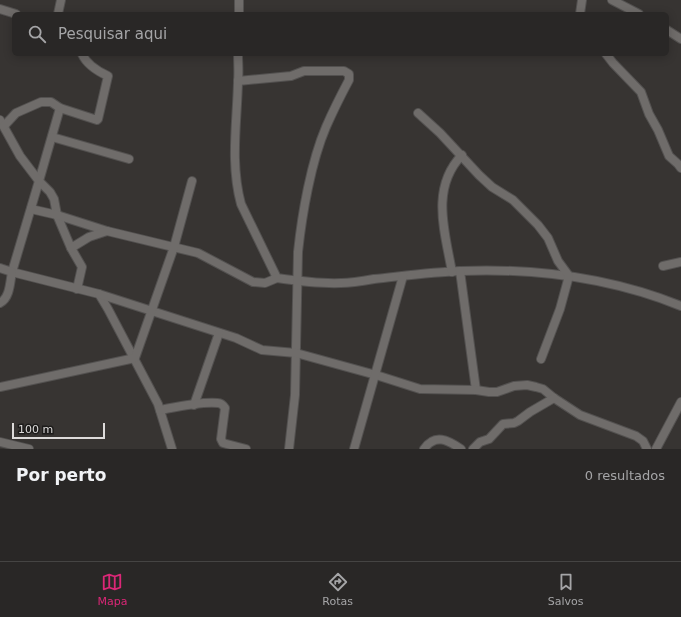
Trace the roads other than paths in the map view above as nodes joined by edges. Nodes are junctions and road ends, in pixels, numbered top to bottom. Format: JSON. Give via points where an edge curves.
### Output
{"nodes":[{"id":1,"x":61,"y":0,"type":"edge"},
{"id":2,"x":239,"y":0,"type":"edge"},
{"id":3,"x":582,"y":0,"type":"edge"},
{"id":4,"x":612,"y":0,"type":"edge"},
{"id":5,"x":0,"y":8,"type":"edge"},
{"id":6,"x":12,"y":12,"type":"edge"},
{"id":7,"x":58,"y":12,"type":"edge"},
{"id":8,"x":239,"y":12,"type":"edge"},
{"id":9,"x":580,"y":12,"type":"edge"},
{"id":10,"x":634,"y":12,"type":"edge"},
{"id":11,"x":669,"y":31,"type":"edge"},
{"id":12,"x":681,"y":39,"type":"edge"},
{"id":13,"x":83,"y":56,"type":"edge"},
{"id":14,"x":238,"y":56,"type":"edge"},
{"id":15,"x":608,"y":56,"type":"edge"},
{"id":16,"x":238,"y":81,"type":"junction"},
{"id":17,"x":60,"y":108,"type":"junction"},
{"id":18,"x":418,"y":113,"type":"dead end"},
{"id":19,"x":2,"y":123,"type":"edge"},
{"id":20,"x":52,"y":137,"type":"junction"},
{"id":21,"x":462,"y":155,"type":"junction"},
{"id":22,"x":129,"y":159,"type":"dead end"},
{"id":23,"x":680,"y":166,"type":"edge"},
{"id":24,"x":39,"y":181,"type":"junction"},
{"id":25,"x":192,"y":181,"type":"dead end"},
{"id":26,"x":31,"y":209,"type":"junction"},
{"id":27,"x":57,"y":215,"type":"junction"},
{"id":28,"x":107,"y":231,"type":"junction"},
{"id":29,"x":174,"y":247,"type":"junction"},
{"id":30,"x":71,"y":248,"type":"junction"},
{"id":31,"x":681,"y":262,"type":"edge"},
{"id":32,"x":663,"y":266,"type":"dead end"},
{"id":33,"x":0,"y":268,"type":"edge"},
{"id":34,"x":460,"y":271,"type":"junction"},
{"id":35,"x":12,"y":272,"type":"junction"},
{"id":36,"x":452,"y":272,"type":"junction"},
{"id":37,"x":403,"y":276,"type":"junction"},
{"id":38,"x":569,"y":276,"type":"junction"},
{"id":39,"x":277,"y":278,"type":"junction"},
{"id":40,"x":299,"y":281,"type":"junction"},
{"id":41,"x":77,"y":289,"type":"junction"},
{"id":42,"x":99,"y":294,"type":"junction"},
{"id":43,"x":0,"y":303,"type":"edge"},
{"id":44,"x":681,"y":306,"type":"edge"},
{"id":45,"x":152,"y":310,"type":"junction"},
{"id":46,"x":219,"y":333,"type":"junction"},
{"id":47,"x":296,"y":353,"type":"junction"},
{"id":48,"x":135,"y":358,"type":"junction"},
{"id":49,"x":541,"y":360,"type":"dead end"},
{"id":50,"x":376,"y":375,"type":"junction"},
{"id":51,"x":0,"y":386,"type":"edge"},
{"id":52,"x":476,"y":390,"type":"junction"},
{"id":53,"x":554,"y":398,"type":"junction"},
{"id":54,"x":681,"y":402,"type":"edge"},
{"id":55,"x":194,"y":405,"type":"junction"},
{"id":56,"x":160,"y":410,"type":"junction"},
{"id":57,"x":0,"y":442,"type":"edge"},
{"id":58,"x":29,"y":449,"type":"edge"},
{"id":59,"x":172,"y":449,"type":"edge"},
{"id":60,"x":246,"y":449,"type":"edge"},
{"id":61,"x":289,"y":449,"type":"edge"},
{"id":62,"x":354,"y":449,"type":"edge"},
{"id":63,"x":424,"y":449,"type":"edge"},
{"id":64,"x":461,"y":449,"type":"edge"},
{"id":65,"x":473,"y":449,"type":"edge"},
{"id":66,"x":647,"y":449,"type":"edge"},
{"id":67,"x":656,"y":449,"type":"edge"}],
"edges":[{"from":1,"to":7,"type":"street"},
{"from":2,"to":8,"type":"street"},
{"from":3,"to":9,"type":"street"},
{"from":4,"to":10,"type":"street"},
{"from":5,"to":6,"type":"street"},
{"from":11,"to":12,"type":"street"},
{"from":13,"to":17,"type":"street","via":[[92,67],[108,76],[99,118],[97,120]]},
{"from":14,"to":16,"type":"street"},
{"from":15,"to":23,"type":"street","via":[[641,92],[669,156]]},
{"from":16,"to":39,"type":"street","via":[[234,143],[238,193]]},
{"from":16,"to":40,"type":"street","via":[[291,76],[304,72],[344,71],[349,74],[349,80],[326,128],[310,181],[300,231]]},
{"from":17,"to":19,"type":"street","via":[[51,102],[41,102],[16,113]]},
{"from":17,"to":20,"type":"street"},
{"from":18,"to":21,"type":"street"},
{"from":19,"to":24,"type":"street","via":[[20,156]]},
{"from":20,"to":22,"type":"street"},
{"from":20,"to":24,"type":"street"},
{"from":21,"to":36,"type":"street","via":[[453,164],[442,198],[441,210]]},
{"from":21,"to":38,"type":"street","via":[[479,175],[513,200],[538,226],[548,238],[558,261]]},
{"from":24,"to":26,"type":"street"},
{"from":24,"to":27,"type":"street","via":[[54,199]]},
{"from":25,"to":29,"type":"street"},
{"from":26,"to":27,"type":"street"},
{"from":26,"to":35,"type":"street"},
{"from":27,"to":28,"type":"street"},
{"from":27,"to":30,"type":"street"},
{"from":28,"to":29,"type":"street"},
{"from":28,"to":30,"type":"street"},
{"from":29,"to":39,"type":"street","via":[[198,253],[253,282],[265,283]]},
{"from":29,"to":45,"type":"street"},
{"from":30,"to":41,"type":"street","via":[[82,267]]},
{"from":31,"to":32,"type":"street"},
{"from":33,"to":35,"type":"street"},
{"from":34,"to":36,"type":"street"},
{"from":34,"to":38,"type":"street","via":[[527,272]]},
{"from":34,"to":52,"type":"street"},
{"from":35,"to":41,"type":"street"},
{"from":35,"to":43,"type":"street","via":[[7,297]]},
{"from":36,"to":37,"type":"street"},
{"from":37,"to":40,"type":"street","via":[[341,283]]},
{"from":37,"to":50,"type":"street"},
{"from":38,"to":44,"type":"street","via":[[618,285]]},
{"from":38,"to":49,"type":"street"},
{"from":39,"to":40,"type":"street"},
{"from":40,"to":47,"type":"street"},
{"from":41,"to":42,"type":"street"},
{"from":42,"to":45,"type":"street"},
{"from":42,"to":48,"type":"street"},
{"from":45,"to":46,"type":"street"},
{"from":45,"to":48,"type":"street"},
{"from":46,"to":47,"type":"street","via":[[262,350]]},
{"from":46,"to":55,"type":"street"},
{"from":47,"to":50,"type":"street"},
{"from":47,"to":61,"type":"street","via":[[295,395]]},
{"from":48,"to":51,"type":"street"},
{"from":48,"to":56,"type":"street"},
{"from":50,"to":52,"type":"street","via":[[420,389]]},
{"from":50,"to":62,"type":"street"},
{"from":52,"to":53,"type":"street","via":[[497,392],[527,385],[543,389]]},
{"from":53,"to":65,"type":"street","via":[[518,421],[503,424]]},
{"from":53,"to":66,"type":"street","via":[[589,419],[636,436],[643,441]]},
{"from":54,"to":67,"type":"street"},
{"from":55,"to":56,"type":"street"},
{"from":55,"to":60,"type":"street","via":[[224,405],[221,438],[223,443]]},
{"from":56,"to":59,"type":"street"},
{"from":57,"to":58,"type":"street"},
{"from":63,"to":64,"type":"street","via":[[431,442],[440,439],[449,441]]}]}
